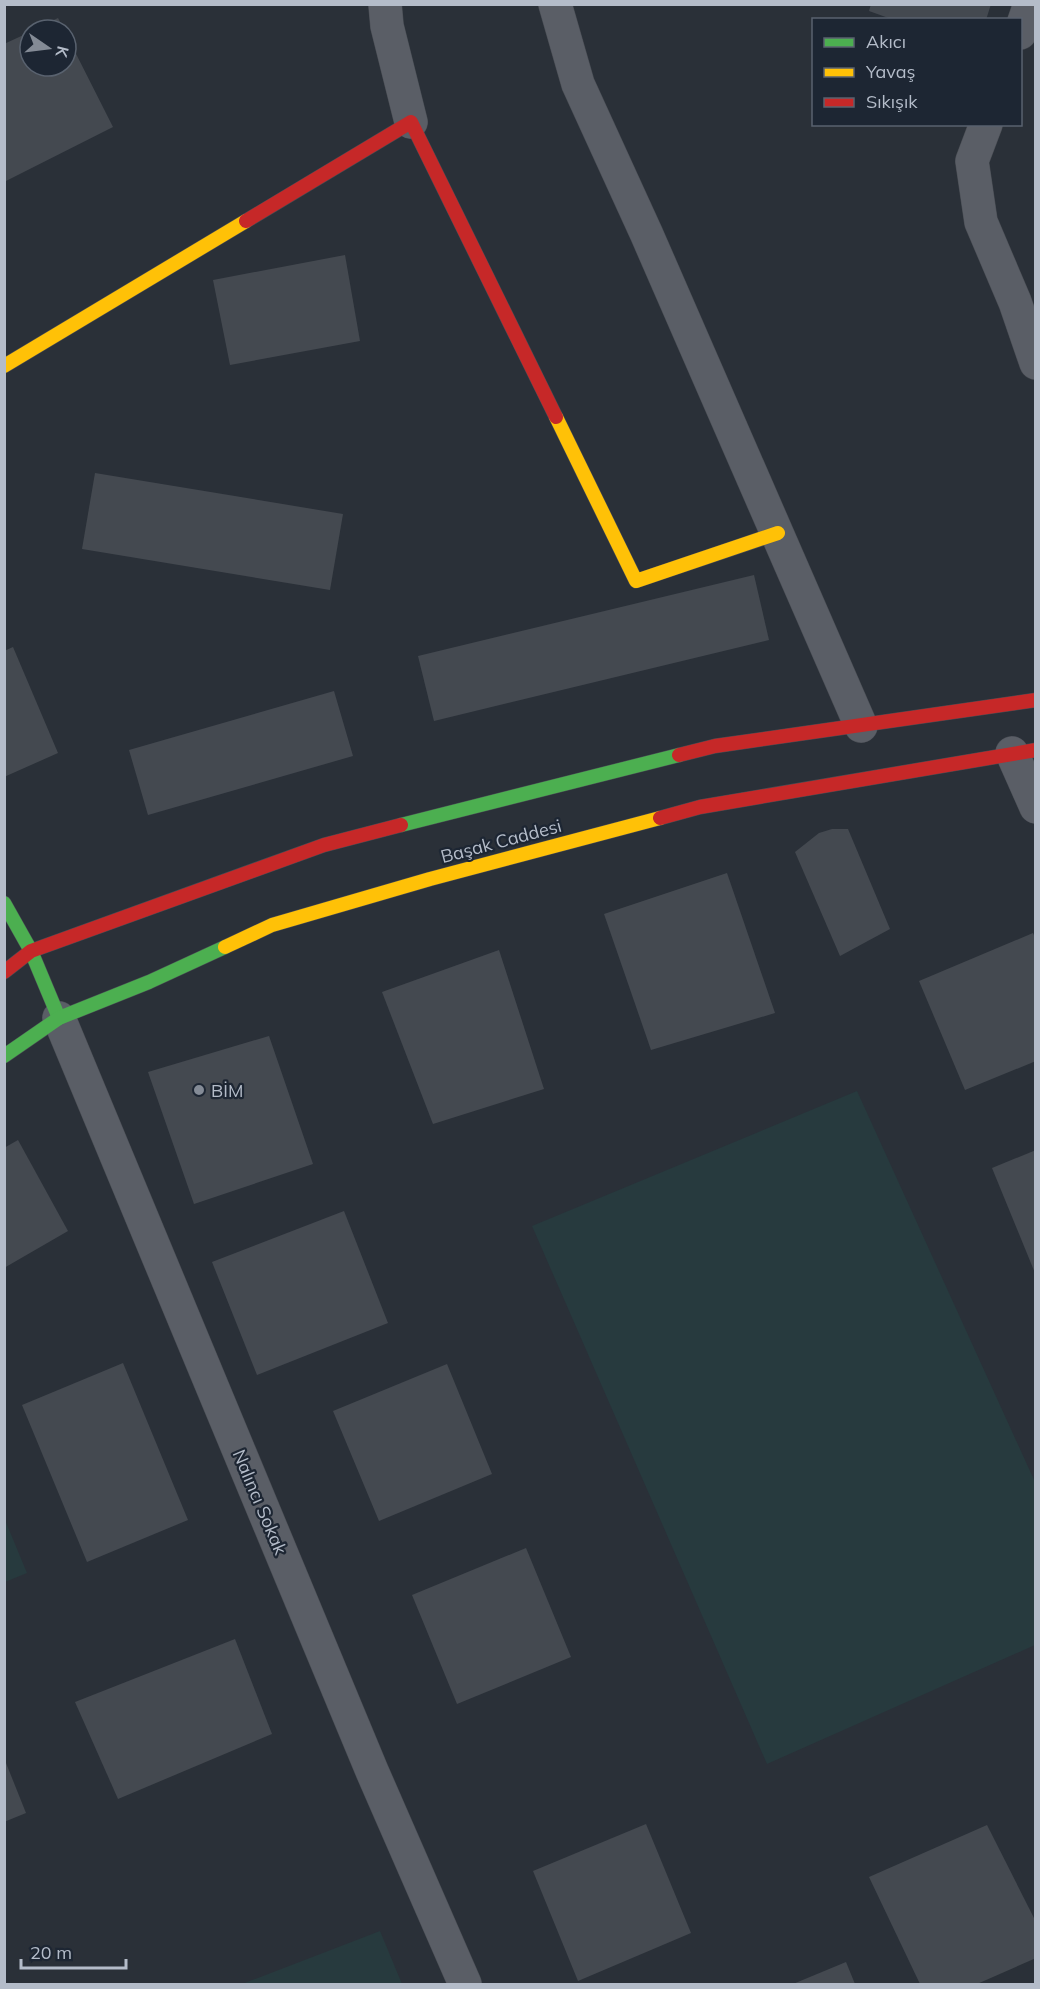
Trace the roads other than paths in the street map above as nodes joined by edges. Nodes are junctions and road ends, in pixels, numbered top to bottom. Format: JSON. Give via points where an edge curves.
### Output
{"nodes":[{"id":1,"x":385,"y":4,"type":"edge"},
{"id":2,"x":555,"y":4,"type":"edge"},
{"id":3,"x":1030,"y":4,"type":"edge"},
{"id":4,"x":1022,"y":27,"type":"edge"},
{"id":5,"x":411,"y":122,"type":"junction"},
{"id":6,"x":985,"y":126,"type":"edge"},
{"id":7,"x":1025,"y":296,"type":"edge"},
{"id":8,"x":1035,"y":363,"type":"edge"},
{"id":9,"x":4,"y":366,"type":"edge"},
{"id":10,"x":778,"y":533,"type":"junction"},
{"id":11,"x":1035,"y":700,"type":"edge"},
{"id":12,"x":861,"y":726,"type":"junction"},
{"id":13,"x":1024,"y":751,"type":"edge"},
{"id":14,"x":1035,"y":807,"type":"edge"},
{"id":15,"x":4,"y":903,"type":"edge"},
{"id":16,"x":31,"y":951,"type":"junction"},
{"id":17,"x":4,"y":972,"type":"edge"},
{"id":18,"x":59,"y":1018,"type":"junction"},
{"id":19,"x":4,"y":1056,"type":"edge"},
{"id":20,"x":465,"y":1984,"type":"edge"}],
"edges":[{"from":1,"to":5,"type":"street"},
{"from":2,"to":10,"type":"street","via":[[578,84]]},
{"from":3,"to":4,"type":"street"},
{"from":5,"to":9,"type":"street"},
{"from":5,"to":10,"type":"street","via":[[636,580]]},
{"from":6,"to":7,"type":"street","via":[[972,161],[981,222]]},
{"from":7,"to":8,"type":"street"},
{"from":10,"to":12,"type":"street"},
{"from":11,"to":12,"type":"street"},
{"from":12,"to":16,"type":"street","via":[[715,746],[324,845]]},
{"from":13,"to":14,"type":"street"},
{"from":13,"to":18,"type":"street","name":"Başak Caddesi","via":[[700,807],[430,879],[272,925],[149,982]]},
{"from":15,"to":16,"type":"street"},
{"from":16,"to":17,"type":"street"},
{"from":16,"to":18,"type":"street"},
{"from":18,"to":19,"type":"street","name":"Başak Caddesi"},
{"from":18,"to":20,"type":"street","name":"Nalıncı Sokak","via":[[372,1771]]}]}
